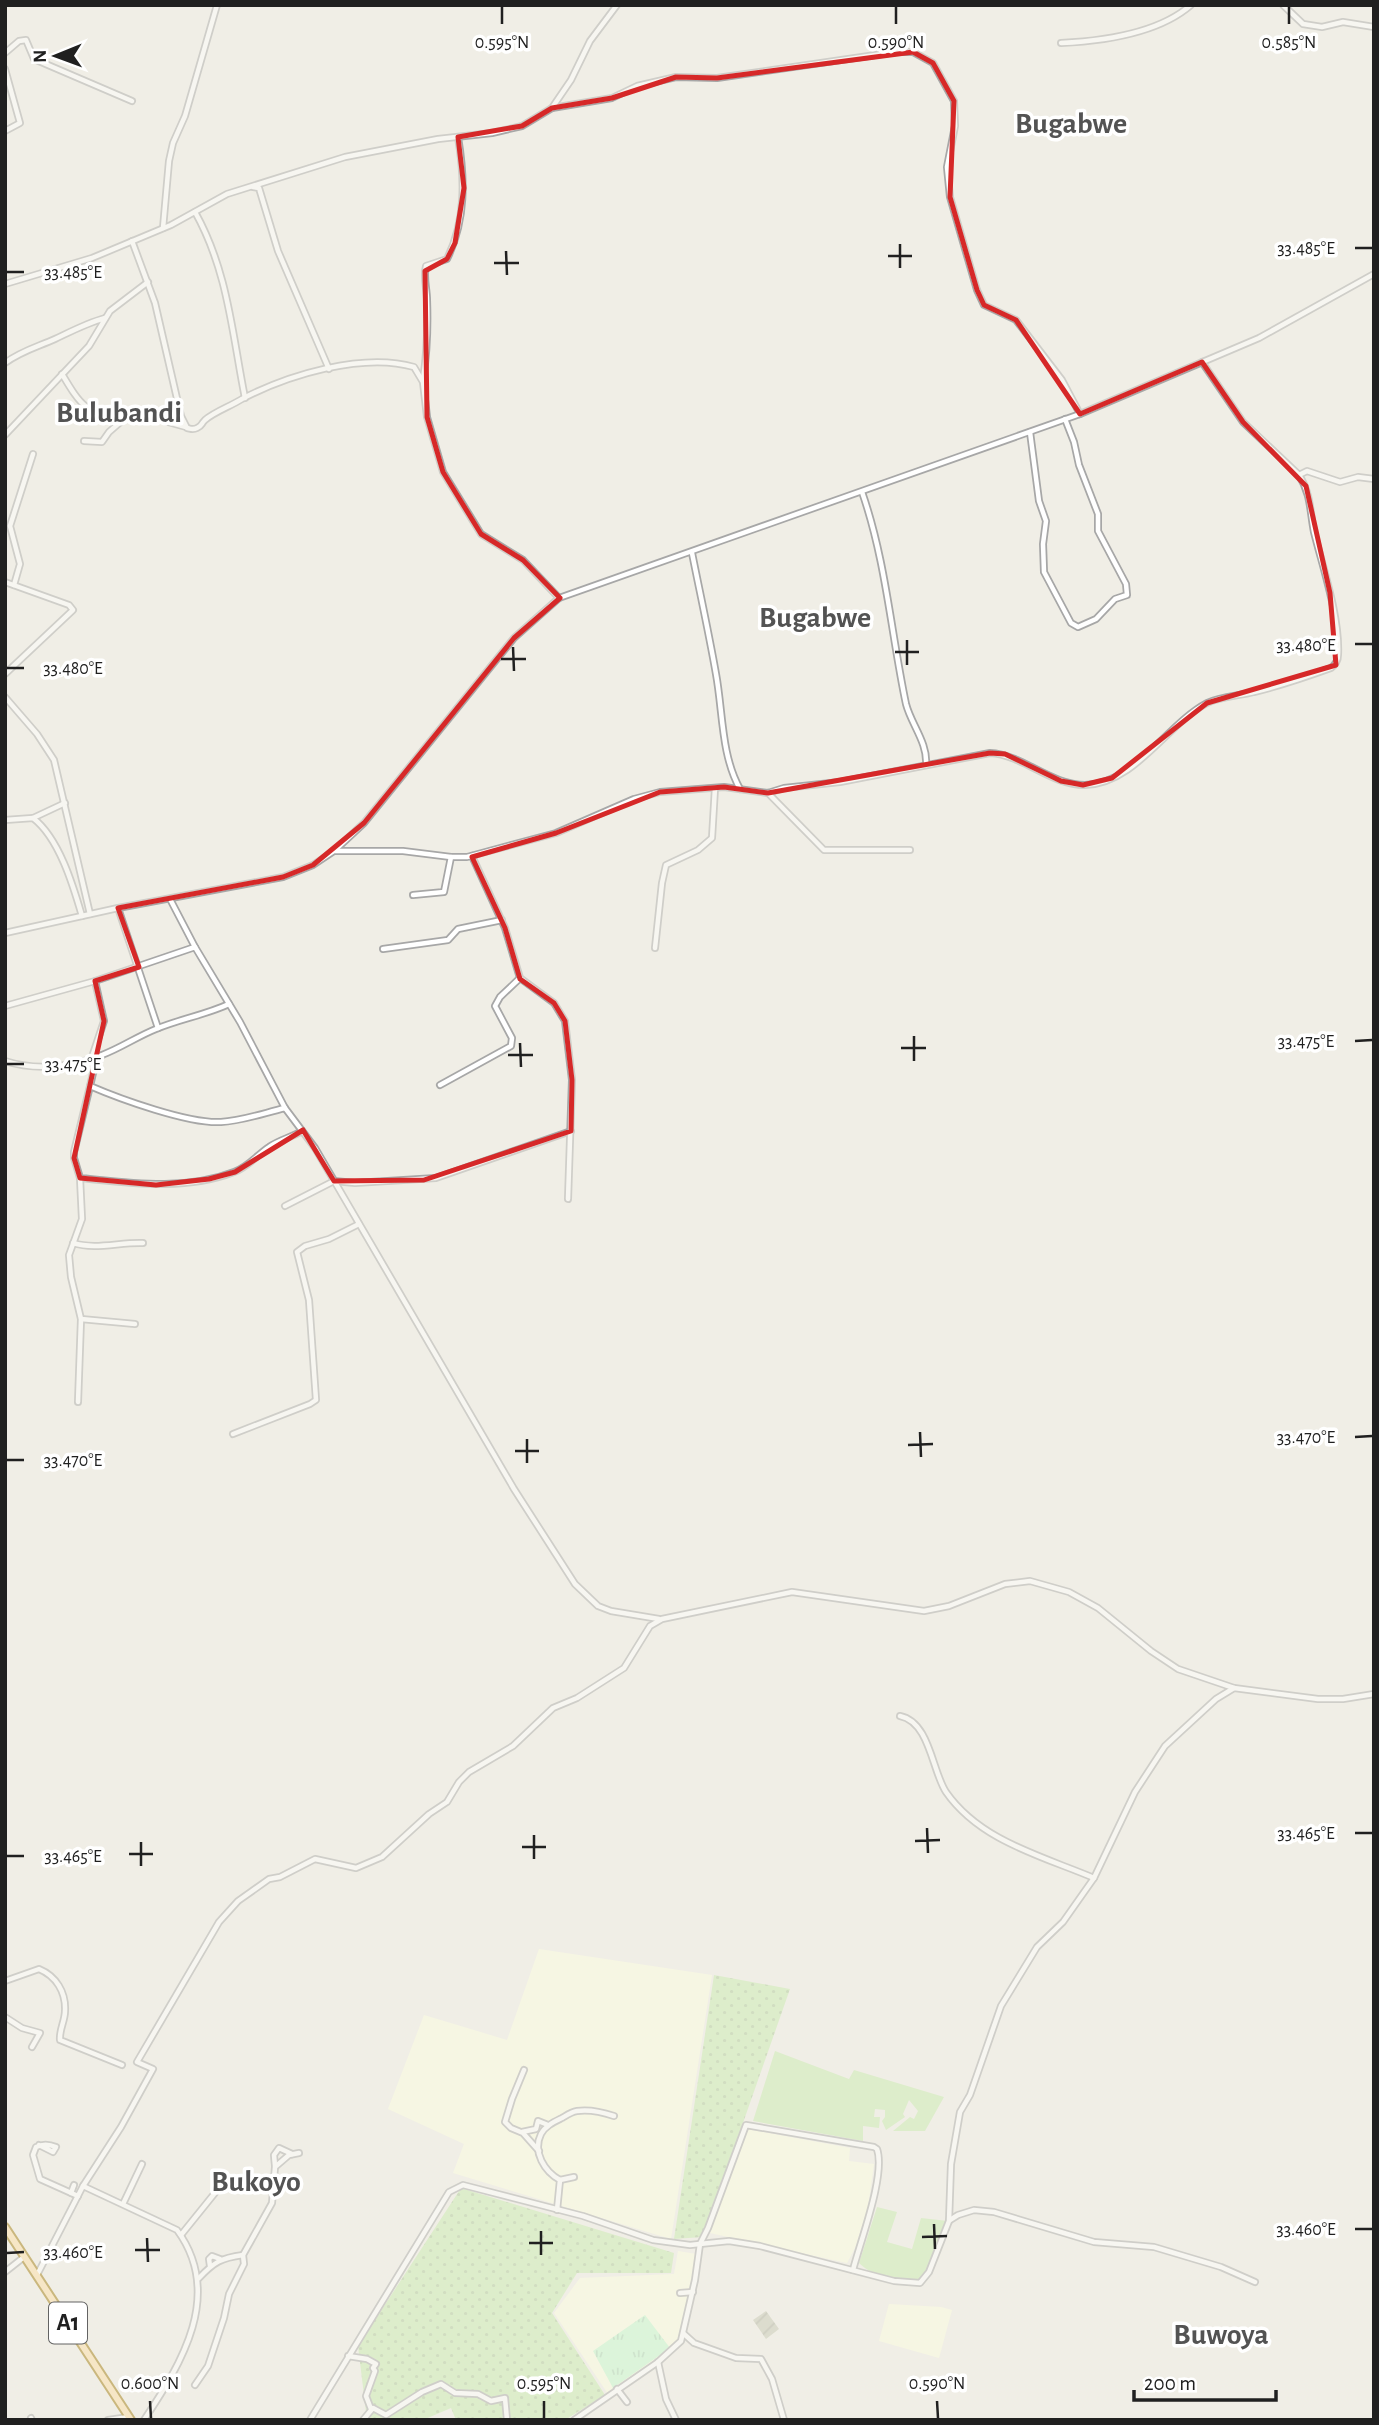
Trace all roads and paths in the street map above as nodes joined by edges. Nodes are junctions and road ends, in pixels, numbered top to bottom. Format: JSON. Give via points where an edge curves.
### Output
{"nodes":[{"id":1,"x":217,"y":5,"type":"edge"},
{"id":2,"x":617,"y":5,"type":"edge"},
{"id":3,"x":1191,"y":5,"type":"edge"},
{"id":4,"x":1283,"y":5,"type":"edge"},
{"id":5,"x":1374,"y":27,"type":"edge"},
{"id":6,"x":1061,"y":43,"type":"dead end"},
{"id":7,"x":5,"y":53,"type":"edge"},
{"id":8,"x":5,"y":69,"type":"edge"},
{"id":9,"x":132,"y":101,"type":"dead end"},
{"id":10,"x":552,"y":108,"type":"junction"},
{"id":11,"x":5,"y":131,"type":"edge"},
{"id":12,"x":458,"y":137,"type":"junction"},
{"id":13,"x":252,"y":186,"type":"junction"},
{"id":14,"x":195,"y":212,"type":"junction"},
{"id":15,"x":163,"y":228,"type":"junction"},
{"id":16,"x":132,"y":241,"type":"junction"},
{"id":17,"x":1374,"y":274,"type":"edge"},
{"id":18,"x":148,"y":282,"type":"junction"},
{"id":19,"x":5,"y":284,"type":"edge"},
{"id":20,"x":105,"y":318,"type":"junction"},
{"id":21,"x":1202,"y":362,"type":"junction"},
{"id":22,"x":5,"y":363,"type":"edge"},
{"id":23,"x":329,"y":369,"type":"junction"},
{"id":24,"x":62,"y":374,"type":"junction"},
{"id":25,"x":423,"y":382,"type":"junction"},
{"id":26,"x":245,"y":398,"type":"junction"},
{"id":27,"x":1080,"y":414,"type":"junction"},
{"id":28,"x":125,"y":418,"type":"junction"},
{"id":29,"x":1065,"y":419,"type":"junction"},
{"id":30,"x":187,"y":428,"type":"junction"},
{"id":31,"x":1030,"y":432,"type":"junction"},
{"id":32,"x":5,"y":435,"type":"edge"},
{"id":33,"x":84,"y":440,"type":"dead end"},
{"id":34,"x":33,"y":454,"type":"dead end"},
{"id":35,"x":1299,"y":475,"type":"junction"},
{"id":36,"x":1374,"y":479,"type":"edge"},
{"id":37,"x":862,"y":492,"type":"junction"},
{"id":38,"x":692,"y":553,"type":"junction"},
{"id":39,"x":5,"y":582,"type":"edge"},
{"id":40,"x":14,"y":585,"type":"junction"},
{"id":41,"x":559,"y":598,"type":"junction"},
{"id":42,"x":5,"y":674,"type":"edge"},
{"id":43,"x":5,"y":698,"type":"edge"},
{"id":44,"x":926,"y":765,"type":"junction"},
{"id":45,"x":715,"y":788,"type":"junction"},
{"id":46,"x":741,"y":790,"type":"junction"},
{"id":47,"x":768,"y":793,"type":"junction"},
{"id":48,"x":65,"y":803,"type":"junction"},
{"id":49,"x":33,"y":818,"type":"junction"},
{"id":50,"x":5,"y":820,"type":"edge"},
{"id":51,"x":910,"y":850,"type":"dead end"},
{"id":52,"x":334,"y":851,"type":"junction"},
{"id":53,"x":472,"y":856,"type":"junction"},
{"id":54,"x":451,"y":857,"type":"junction"},
{"id":55,"x":413,"y":895,"type":"dead end"},
{"id":56,"x":170,"y":899,"type":"junction"},
{"id":57,"x":118,"y":908,"type":"junction"},
{"id":58,"x":90,"y":915,"type":"junction"},
{"id":59,"x":82,"y":916,"type":"junction"},
{"id":60,"x":502,"y":920,"type":"junction"},
{"id":61,"x":5,"y":933,"type":"edge"},
{"id":62,"x":195,"y":947,"type":"junction"},
{"id":63,"x":655,"y":947,"type":"dead end"},
{"id":64,"x":383,"y":949,"type":"dead end"},
{"id":65,"x":139,"y":967,"type":"junction"},
{"id":66,"x":520,"y":978,"type":"junction"},
{"id":67,"x":95,"y":981,"type":"junction"},
{"id":68,"x":229,"y":1003,"type":"junction"},
{"id":69,"x":5,"y":1006,"type":"edge"},
{"id":70,"x":158,"y":1028,"type":"junction"},
{"id":71,"x":101,"y":1055,"type":"junction"},
{"id":72,"x":92,"y":1058,"type":"junction"},
{"id":73,"x":5,"y":1061,"type":"edge"},
{"id":74,"x":440,"y":1085,"type":"dead end"},
{"id":75,"x":90,"y":1086,"type":"junction"},
{"id":76,"x":285,"y":1108,"type":"junction"},
{"id":77,"x":302,"y":1131,"type":"junction"},
{"id":78,"x":571,"y":1131,"type":"junction"},
{"id":79,"x":80,"y":1178,"type":"junction"},
{"id":80,"x":334,"y":1181,"type":"junction"},
{"id":81,"x":568,"y":1199,"type":"dead end"},
{"id":82,"x":285,"y":1206,"type":"dead end"},
{"id":83,"x":359,"y":1224,"type":"junction"},
{"id":84,"x":73,"y":1243,"type":"junction"},
{"id":85,"x":143,"y":1243,"type":"dead end"},
{"id":86,"x":81,"y":1319,"type":"junction"},
{"id":87,"x":135,"y":1324,"type":"dead end"},
{"id":88,"x":78,"y":1402,"type":"dead end"},
{"id":89,"x":233,"y":1434,"type":"dead end"},
{"id":90,"x":662,"y":1619,"type":"junction"},
{"id":91,"x":1234,"y":1688,"type":"junction"},
{"id":92,"x":1374,"y":1694,"type":"edge"},
{"id":93,"x":900,"y":1716,"type":"dead end"},
{"id":94,"x":1094,"y":1878,"type":"junction"},
{"id":95,"x":5,"y":1981,"type":"edge"},
{"id":96,"x":5,"y":2017,"type":"edge"},
{"id":97,"x":32,"y":2046,"type":"dead end"},
{"id":98,"x":122,"y":2065,"type":"dead end"},
{"id":99,"x":524,"y":2070,"type":"dead end"},
{"id":100,"x":614,"y":2116,"type":"dead end"},
{"id":101,"x":549,"y":2125,"type":"junction"},
{"id":102,"x":522,"y":2132,"type":"junction"},
{"id":103,"x":39,"y":2145,"type":"dead end"},
{"id":104,"x":540,"y":2151,"type":"junction"},
{"id":105,"x":299,"y":2153,"type":"dead end"},
{"id":106,"x":292,"y":2154,"type":"junction"},
{"id":107,"x":142,"y":2164,"type":"dead end"},
{"id":108,"x":275,"y":2167,"type":"junction"},
{"id":109,"x":574,"y":2177,"type":"dead end"},
{"id":110,"x":273,"y":2180,"type":"junction"},
{"id":111,"x":560,"y":2180,"type":"junction"},
{"id":112,"x":74,"y":2185,"type":"dead end"},
{"id":113,"x":83,"y":2186,"type":"junction"},
{"id":114,"x":71,"y":2193,"type":"junction"},
{"id":115,"x":78,"y":2196,"type":"junction"},
{"id":116,"x":123,"y":2204,"type":"junction"},
{"id":117,"x":557,"y":2210,"type":"junction"},
{"id":118,"x":949,"y":2221,"type":"junction"},
{"id":119,"x":5,"y":2227,"type":"edge"},
{"id":120,"x":181,"y":2235,"type":"junction"},
{"id":121,"x":700,"y":2244,"type":"junction"},
{"id":122,"x":243,"y":2255,"type":"junction"},
{"id":123,"x":25,"y":2256,"type":"junction"},
{"id":124,"x":853,"y":2270,"type":"junction"},
{"id":125,"x":5,"y":2272,"type":"edge"},
{"id":126,"x":37,"y":2275,"type":"junction"},
{"id":127,"x":198,"y":2279,"type":"junction"},
{"id":128,"x":1255,"y":2282,"type":"dead end"},
{"id":129,"x":693,"y":2292,"type":"junction"},
{"id":130,"x":680,"y":2293,"type":"dead end"},
{"id":131,"x":684,"y":2334,"type":"junction"},
{"id":132,"x":348,"y":2357,"type":"junction"},
{"id":133,"x":658,"y":2362,"type":"junction"},
{"id":134,"x":195,"y":2385,"type":"dead end"},
{"id":135,"x":617,"y":2389,"type":"junction"},
{"id":136,"x":627,"y":2402,"type":"dead end"},
{"id":137,"x":371,"y":2409,"type":"junction"},
{"id":138,"x":583,"y":2417,"type":"edge"},
{"id":139,"x":130,"y":2418,"type":"edge"},
{"id":140,"x":108,"y":2420,"type":"edge"},
{"id":141,"x":144,"y":2420,"type":"edge"},
{"id":142,"x":310,"y":2420,"type":"edge"},
{"id":143,"x":363,"y":2420,"type":"edge"},
{"id":144,"x":507,"y":2420,"type":"edge"},
{"id":145,"x":574,"y":2420,"type":"edge"},
{"id":146,"x":676,"y":2420,"type":"edge"},
{"id":147,"x":784,"y":2420,"type":"edge"}],
"edges":[{"from":1,"to":15,"type":"street","via":[[173,143]]},
{"from":2,"to":10,"type":"street","via":[[590,41]]},
{"from":3,"to":6,"type":"street","via":[[1179,16],[1139,33]]},
{"from":4,"to":5,"type":"street","via":[[1303,24],[1322,27],[1343,22]]},
{"from":7,"to":9,"type":"street","via":[[26,40],[34,59]]},
{"from":8,"to":11,"type":"street","via":[[20,123]]},
{"from":10,"to":12,"type":"street","via":[[522,126]]},
{"from":10,"to":27,"type":"street","via":[[611,98],[676,77],[717,78],[896,51],[923,56],[933,63],[954,101],[955,126],[947,167],[950,197],[977,290],[984,305],[1016,320],[1062,380]]},
{"from":12,"to":13,"type":"street","via":[[345,157]]},
{"from":12,"to":25,"type":"street","via":[[462,215],[447,259],[426,266]]},
{"from":13,"to":14,"type":"street"},
{"from":13,"to":23,"type":"street","via":[[259,188],[263,197],[278,251]]},
{"from":14,"to":15,"type":"street"},
{"from":14,"to":26,"type":"street","via":[[229,302]]},
{"from":15,"to":16,"type":"street"},
{"from":16,"to":18,"type":"street"},
{"from":16,"to":19,"type":"street"},
{"from":17,"to":21,"type":"street","via":[[1259,338]]},
{"from":18,"to":20,"type":"street"},
{"from":18,"to":30,"type":"street"},
{"from":20,"to":22,"type":"street","via":[[31,347]]},
{"from":20,"to":24,"type":"street","via":[[89,346]]},
{"from":21,"to":27,"type":"street"},
{"from":21,"to":35,"type":"street","via":[[1228,405]]},
{"from":23,"to":25,"type":"street","via":[[362,363],[404,364],[418,371]]},
{"from":23,"to":26,"type":"street","via":[[289,378]]},
{"from":24,"to":28,"type":"street","via":[[81,405]]},
{"from":24,"to":32,"type":"street"},
{"from":25,"to":41,"type":"street","via":[[427,417],[443,472],[481,534],[523,560]]},
{"from":26,"to":30,"type":"street","via":[[200,427]]},
{"from":27,"to":29,"type":"street"},
{"from":28,"to":30,"type":"street","via":[[157,419]]},
{"from":28,"to":33,"type":"street","via":[[102,443]]},
{"from":29,"to":31,"type":"street"},
{"from":29,"to":31,"type":"street","via":[[1098,514],[1098,531],[1126,584],[1127,595],[1078,627],[1071,623],[1044,572],[1046,521]]},
{"from":31,"to":37,"type":"street"},
{"from":34,"to":40,"type":"street","via":[[10,526],[20,564]]},
{"from":35,"to":36,"type":"street","via":[[1307,471],[1340,482]]},
{"from":35,"to":44,"type":"street","via":[[1310,498],[1331,593],[1338,657],[1331,668],[1207,703],[1135,763],[1098,783],[1061,781],[1005,754]]},
{"from":37,"to":38,"type":"street"},
{"from":37,"to":44,"type":"street","via":[[888,589],[907,708]]},
{"from":38,"to":41,"type":"street"},
{"from":38,"to":46,"type":"street","via":[[726,748]]},
{"from":39,"to":40,"type":"street"},
{"from":40,"to":42,"type":"street","via":[[72,610]]},
{"from":41,"to":52,"type":"street","via":[[514,638],[364,823]]},
{"from":43,"to":48,"type":"street","via":[[54,760]]},
{"from":44,"to":47,"type":"street"},
{"from":45,"to":46,"type":"street"},
{"from":45,"to":53,"type":"street","via":[[646,795],[556,833]]},
{"from":45,"to":63,"type":"street","via":[[712,838],[666,866]]},
{"from":46,"to":47,"type":"street"},
{"from":47,"to":51,"type":"street","via":[[824,850]]},
{"from":48,"to":49,"type":"street"},
{"from":48,"to":58,"type":"street"},
{"from":49,"to":50,"type":"street"},
{"from":49,"to":59,"type":"street","via":[[47,830]]},
{"from":52,"to":54,"type":"street","via":[[403,851]]},
{"from":52,"to":56,"type":"street","via":[[282,877]]},
{"from":53,"to":54,"type":"street"},
{"from":53,"to":60,"type":"street"},
{"from":54,"to":55,"type":"street","via":[[444,891]]},
{"from":56,"to":57,"type":"street"},
{"from":56,"to":62,"type":"street"},
{"from":57,"to":58,"type":"street"},
{"from":57,"to":65,"type":"street"},
{"from":58,"to":59,"type":"street"},
{"from":59,"to":61,"type":"street"},
{"from":60,"to":64,"type":"street","via":[[458,929],[448,940]]},
{"from":60,"to":66,"type":"street"},
{"from":62,"to":65,"type":"street"},
{"from":62,"to":68,"type":"street"},
{"from":65,"to":67,"type":"street"},
{"from":65,"to":70,"type":"street"},
{"from":66,"to":74,"type":"street","via":[[495,1006],[512,1038],[511,1046]]},
{"from":66,"to":78,"type":"street","via":[[554,1003],[565,1021],[572,1080]]},
{"from":67,"to":69,"type":"street"},
{"from":67,"to":72,"type":"street","via":[[104,1021]]},
{"from":68,"to":70,"type":"street"},
{"from":68,"to":76,"type":"street"},
{"from":70,"to":71,"type":"street"},
{"from":71,"to":72,"type":"street"},
{"from":71,"to":75,"type":"street"},
{"from":72,"to":73,"type":"street","via":[[46,1066]]},
{"from":75,"to":76,"type":"street","via":[[207,1122]]},
{"from":75,"to":79,"type":"street","via":[[74,1152]]},
{"from":76,"to":77,"type":"street"},
{"from":77,"to":79,"type":"street","via":[[235,1172],[209,1179],[156,1185]]},
{"from":77,"to":80,"type":"street"},
{"from":78,"to":80,"type":"street","via":[[436,1178]]},
{"from":78,"to":81,"type":"street"},
{"from":79,"to":84,"type":"street","via":[[82,1219]]},
{"from":80,"to":82,"type":"street"},
{"from":80,"to":83,"type":"street"},
{"from":83,"to":89,"type":"street","via":[[298,1252],[309,1300],[316,1399]]},
{"from":83,"to":90,"type":"street","via":[[575,1584],[611,1611]]},
{"from":84,"to":85,"type":"street","via":[[91,1247]]},
{"from":84,"to":86,"type":"street","via":[[71,1277]]},
{"from":86,"to":87,"type":"street"},
{"from":86,"to":88,"type":"street"},
{"from":90,"to":91,"type":"street","via":[[792,1592],[924,1611],[1005,1584],[1030,1581],[1069,1592],[1098,1608],[1178,1669]]},
{"from":90,"to":113,"type":"street","via":[[650,1626],[624,1668],[553,1708],[513,1746],[469,1772],[447,1802],[382,1857],[356,1868],[315,1859],[269,1879],[237,1901],[219,1922],[137,2062],[153,2069]]},
{"from":91,"to":92,"type":"street","via":[[1331,1699]]},
{"from":91,"to":94,"type":"street","via":[[1165,1746],[1135,1792]]},
{"from":93,"to":94,"type":"street","via":[[927,1741],[945,1790],[985,1832]]},
{"from":94,"to":118,"type":"street","via":[[1063,1922],[1037,1947],[1001,2006],[960,2112],[951,2164]]},
{"from":95,"to":98,"type":"street","via":[[39,1969],[48,1972],[63,1994],[60,2040]]},
{"from":96,"to":97,"type":"street","via":[[40,2033]]},
{"from":99,"to":102,"type":"street","via":[[505,2122]]},
{"from":100,"to":101,"type":"street","via":[[574,2111]]},
{"from":101,"to":102,"type":"street","via":[[538,2121],[536,2129]]},
{"from":101,"to":104,"type":"street","via":[[540,2136]]},
{"from":102,"to":104,"type":"street"},
{"from":103,"to":114,"type":"street","via":[[33,2155],[40,2179]]},
{"from":104,"to":111,"type":"street","via":[[541,2161]]},
{"from":105,"to":106,"type":"street"},
{"from":106,"to":108,"type":"street"},
{"from":106,"to":108,"type":"street","via":[[279,2148]]},
{"from":107,"to":116,"type":"street"},
{"from":108,"to":110,"type":"street"},
{"from":109,"to":111,"type":"street"},
{"from":110,"to":120,"type":"street","via":[[254,2188],[227,2178]]},
{"from":110,"to":122,"type":"street","via":[[272,2203]]},
{"from":111,"to":117,"type":"street"},
{"from":112,"to":114,"type":"street"},
{"from":113,"to":115,"type":"street"},
{"from":113,"to":116,"type":"street"},
{"from":114,"to":115,"type":"street"},
{"from":115,"to":126,"type":"street"},
{"from":116,"to":120,"type":"street"},
{"from":117,"to":121,"type":"street","via":[[653,2240]]},
{"from":117,"to":132,"type":"street","via":[[463,2185],[449,2192]]},
{"from":118,"to":124,"type":"street","via":[[920,2284]]},
{"from":118,"to":128,"type":"street","via":[[974,2210],[994,2212],[1094,2242],[1154,2247]]},
{"from":119,"to":123,"type":"main road","number":"A1"},
{"from":120,"to":127,"type":"street","via":[[196,2264]]},
{"from":121,"to":124,"type":"street","via":[[729,2241],[760,2246]]},
{"from":121,"to":124,"type":"street","via":[[746,2125],[780,2130],[874,2147],[879,2153],[874,2194]]},
{"from":121,"to":129,"type":"street"},
{"from":122,"to":127,"type":"street","via":[[220,2259]]},
{"from":122,"to":134,"type":"street","via":[[244,2264],[229,2294],[208,2366]]},
{"from":123,"to":125,"type":"street"},
{"from":123,"to":126,"type":"main road","number":"A1"},
{"from":126,"to":139,"type":"main road","number":"A1"},
{"from":127,"to":141,"type":"street","via":[[197,2313],[176,2369]]},
{"from":129,"to":130,"type":"street"},
{"from":129,"to":131,"type":"street"},
{"from":131,"to":133,"type":"street"},
{"from":131,"to":147,"type":"street","via":[[694,2343],[736,2358],[761,2359]]},
{"from":132,"to":137,"type":"street","via":[[376,2364],[366,2396]]},
{"from":132,"to":142,"type":"street"},
{"from":133,"to":135,"type":"street"},
{"from":133,"to":146,"type":"street"},
{"from":135,"to":136,"type":"street"},
{"from":135,"to":138,"type":"street"},
{"from":137,"to":143,"type":"street"},
{"from":137,"to":144,"type":"street","via":[[386,2415],[441,2384],[455,2393],[491,2401],[505,2398]]},
{"from":138,"to":145,"type":"street"},
{"from":139,"to":140,"type":"street"}]}
